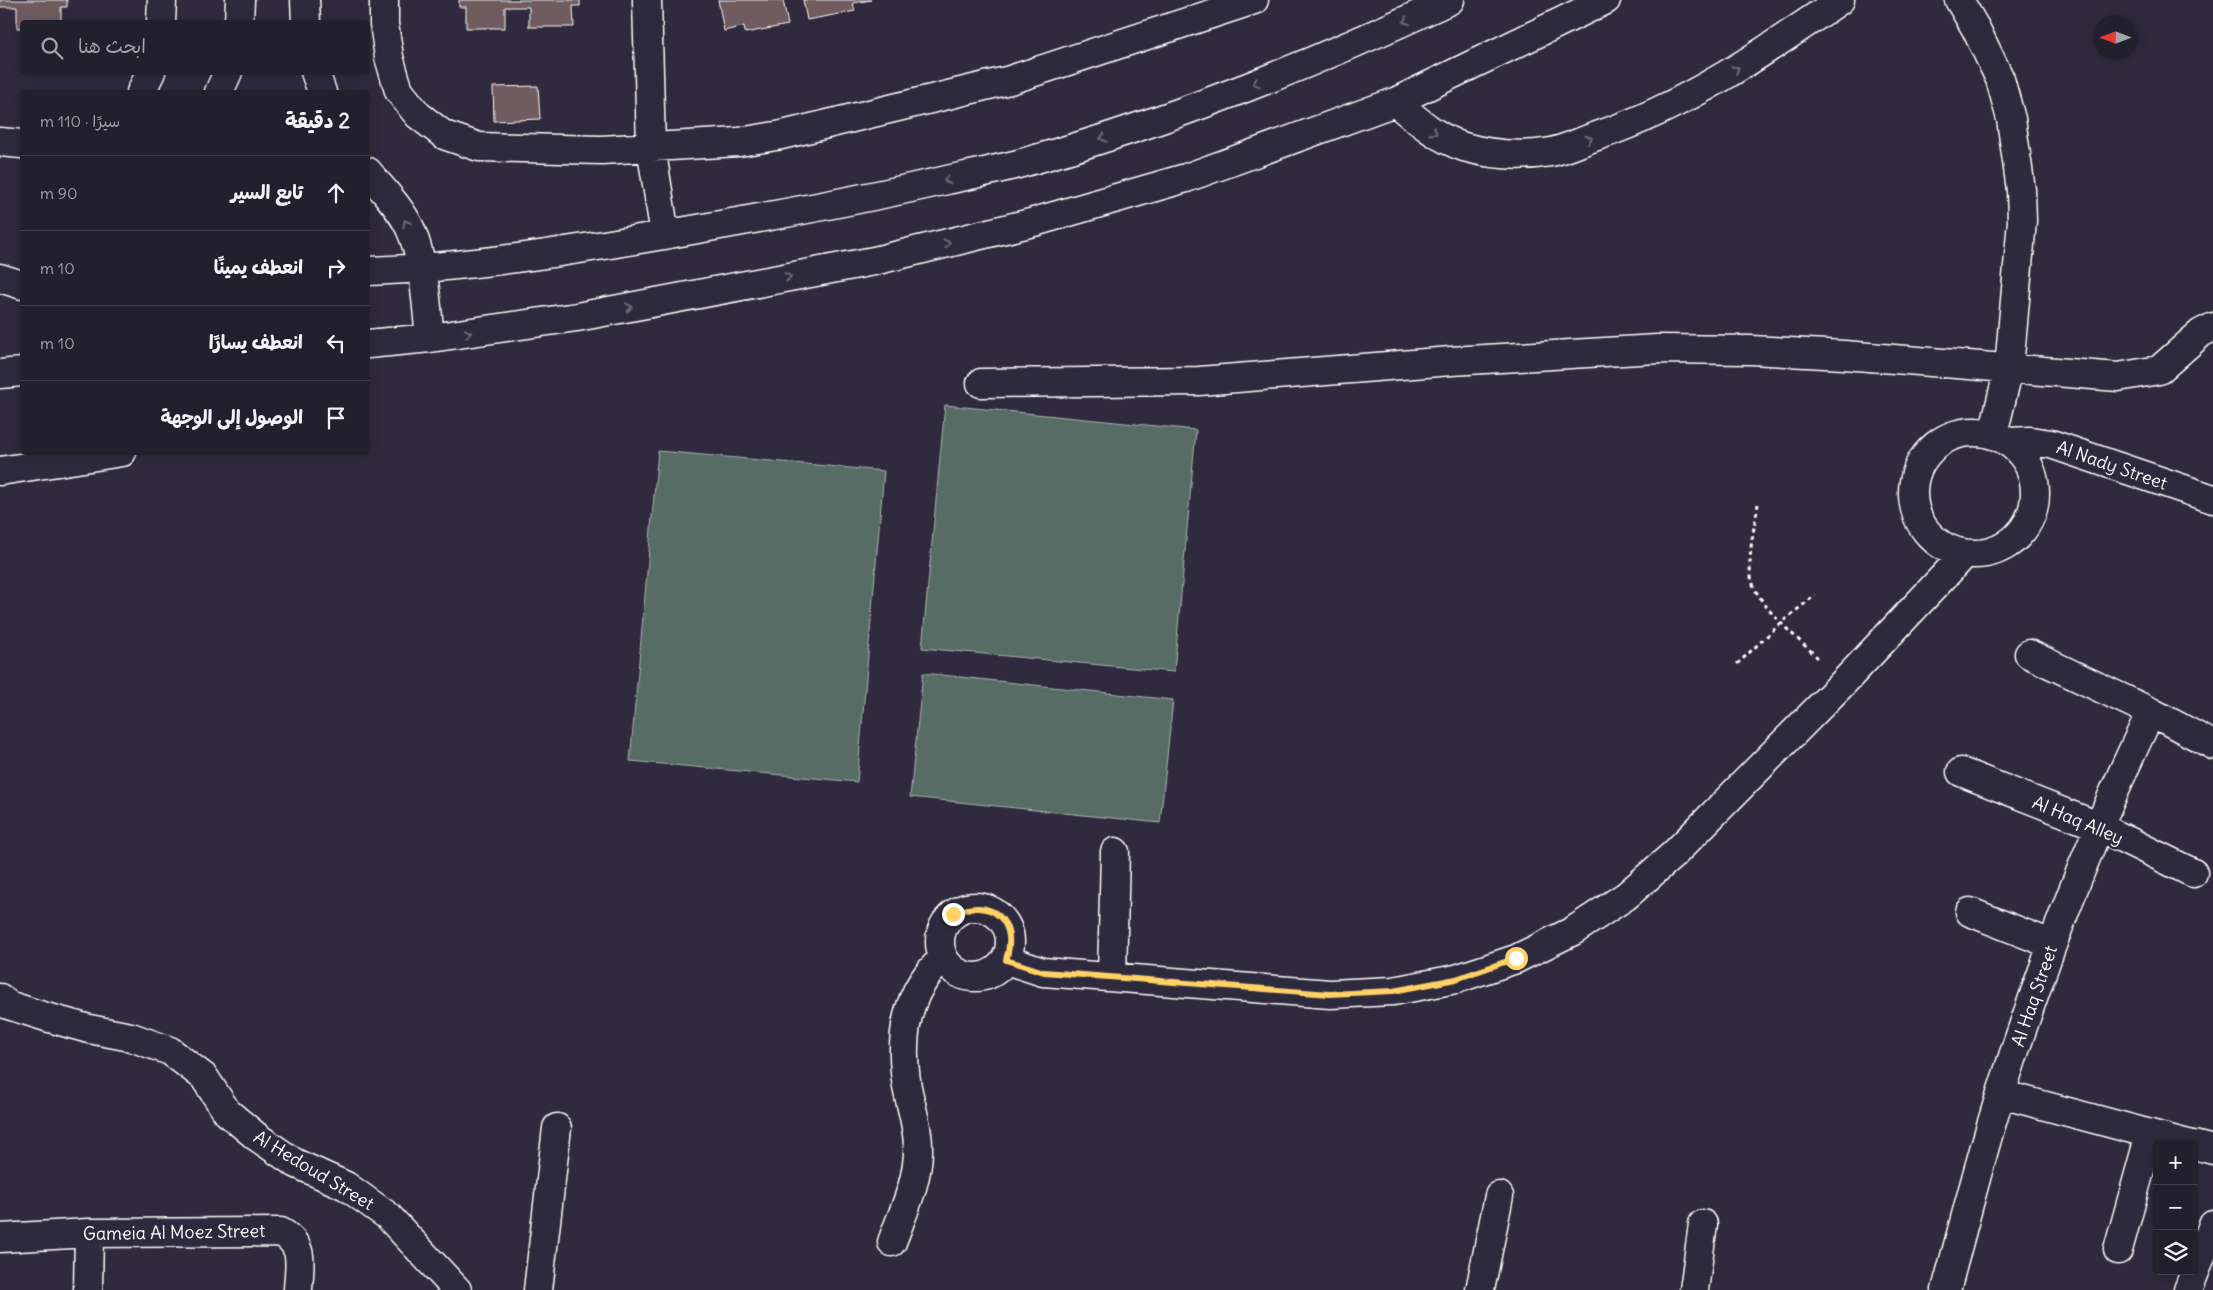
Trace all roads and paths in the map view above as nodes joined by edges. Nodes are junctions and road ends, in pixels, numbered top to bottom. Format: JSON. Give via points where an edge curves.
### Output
{"nodes":[{"id":1,"x":162,"y":0,"type":"edge"},
{"id":2,"x":240,"y":0,"type":"edge"},
{"id":3,"x":305,"y":0,"type":"edge"},
{"id":4,"x":384,"y":0,"type":"edge"},
{"id":5,"x":647,"y":0,"type":"edge"},
{"id":6,"x":1254,"y":0,"type":"edge"},
{"id":7,"x":1450,"y":0,"type":"edge"},
{"id":8,"x":1606,"y":0,"type":"edge"},
{"id":9,"x":1840,"y":0,"type":"edge"},
{"id":10,"x":1959,"y":0,"type":"edge"},
{"id":11,"x":161,"y":20,"type":"edge"},
{"id":12,"x":239,"y":20,"type":"edge"},
{"id":13,"x":306,"y":20,"type":"edge"},
{"id":14,"x":150,"y":75,"type":"edge"},
{"id":15,"x":227,"y":75,"type":"edge"},
{"id":16,"x":316,"y":75,"type":"edge"},
{"id":17,"x":143,"y":90,"type":"edge"},
{"id":18,"x":220,"y":90,"type":"edge"},
{"id":19,"x":321,"y":90,"type":"edge"},
{"id":20,"x":1395,"y":102,"type":"junction"},
{"id":21,"x":0,"y":142,"type":"edge"},
{"id":22,"x":20,"y":144,"type":"edge"},
{"id":23,"x":651,"y":147,"type":"junction"},
{"id":24,"x":370,"y":174,"type":"edge"},
{"id":25,"x":665,"y":234,"type":"junction"},
{"id":26,"x":422,"y":269,"type":"junction"},
{"id":27,"x":370,"y":271,"type":"edge"},
{"id":28,"x":0,"y":278,"type":"edge"},
{"id":29,"x":20,"y":285,"type":"edge"},
{"id":30,"x":20,"y":286,"type":"edge"},
{"id":31,"x":0,"y":290,"type":"edge"},
{"id":32,"x":2213,"y":327,"type":"edge"},
{"id":33,"x":430,"y":338,"type":"junction"},
{"id":34,"x":370,"y":344,"type":"edge"},
{"id":35,"x":2009,"y":368,"type":"junction"},
{"id":36,"x":20,"y":372,"type":"edge"},
{"id":37,"x":0,"y":374,"type":"edge"},
{"id":38,"x":981,"y":383,"type":"dead end"},
{"id":39,"x":2001,"y":438,"type":"junction"},
{"id":40,"x":103,"y":455,"type":"edge"},
{"id":41,"x":0,"y":471,"type":"edge"},
{"id":42,"x":2213,"y":499,"type":"edge"},
{"id":43,"x":1758,"y":504,"type":"dead end"},
{"id":44,"x":1964,"y":555,"type":"junction"},
{"id":45,"x":1815,"y":595,"type":"dead end"},
{"id":46,"x":1782,"y":622,"type":"junction"},
{"id":47,"x":2029,"y":654,"type":"dead end"},
{"id":48,"x":1738,"y":664,"type":"dead end"},
{"id":49,"x":1843,"y":683,"type":"junction"},
{"id":50,"x":2151,"y":712,"type":"junction"},
{"id":51,"x":2213,"y":745,"type":"edge"},
{"id":52,"x":1961,"y":772,"type":"dead end"},
{"id":53,"x":2098,"y":826,"type":"junction"},
{"id":54,"x":1116,"y":852,"type":"dead end"},
{"id":55,"x":2193,"y":873,"type":"dead end"},
{"id":56,"x":1970,"y":912,"type":"dead end"},
{"id":57,"x":2051,"y":944,"type":"junction"},
{"id":58,"x":944,"y":958,"type":"junction"},
{"id":59,"x":1006,"y":960,"type":"junction"},
{"id":60,"x":1112,"y":977,"type":"junction"},
{"id":61,"x":0,"y":998,"type":"edge"},
{"id":62,"x":46,"y":1017,"type":"junction"},
{"id":63,"x":0,"y":1021,"type":"edge"},
{"id":64,"x":2001,"y":1094,"type":"junction"},
{"id":65,"x":557,"y":1128,"type":"dead end"},
{"id":66,"x":2150,"y":1134,"type":"junction"},
{"id":67,"x":2173,"y":1140,"type":"edge"},
{"id":68,"x":2198,"y":1147,"type":"edge"},
{"id":69,"x":2213,"y":1150,"type":"edge"},
{"id":70,"x":1499,"y":1196,"type":"dead end"},
{"id":71,"x":1703,"y":1224,"type":"dead end"},
{"id":72,"x":2213,"y":1225,"type":"edge"},
{"id":73,"x":89,"y":1233,"type":"junction"},
{"id":74,"x":0,"y":1238,"type":"edge"},
{"id":75,"x":892,"y":1242,"type":"dead end"},
{"id":76,"x":2118,"y":1250,"type":"dead end"},
{"id":77,"x":88,"y":1290,"type":"edge"},
{"id":78,"x":298,"y":1290,"type":"edge"},
{"id":79,"x":457,"y":1290,"type":"edge"},
{"id":80,"x":538,"y":1290,"type":"edge"},
{"id":81,"x":1480,"y":1290,"type":"edge"},
{"id":82,"x":1694,"y":1290,"type":"edge"},
{"id":83,"x":1946,"y":1290,"type":"edge"},
{"id":84,"x":2188,"y":1290,"type":"edge"}],
"edges":[{"from":1,"to":11,"type":"street"},
{"from":2,"to":12,"type":"street"},
{"from":3,"to":13,"type":"street"},
{"from":4,"to":23,"type":"street","via":[[389,56],[399,91],[418,115],[444,135],[479,147],[602,150]]},
{"from":5,"to":23,"type":"street"},
{"from":6,"to":23,"type":"street","via":[[1000,82],[782,135],[739,142]]},
{"from":7,"to":25,"type":"street","one_way":true,"via":[[1360,42],[1163,119],[1017,164],[859,200]]},
{"from":8,"to":20,"type":"street"},
{"from":20,"to":9,"type":"street","one_way":true,"via":[[1436,135],[1464,147],[1493,153],[1552,152],[1666,108],[1772,47]]},
{"from":10,"to":35,"type":"street","via":[[2000,79],[2018,159],[2022,221]]},
{"from":14,"to":17,"type":"street"},
{"from":15,"to":18,"type":"street"},
{"from":16,"to":19,"type":"street"},
{"from":33,"to":20,"type":"street","one_way":true,"via":[[578,317],[874,261],[1186,178]]},
{"from":21,"to":22,"type":"street"},
{"from":23,"to":25,"type":"street"},
{"from":26,"to":24,"type":"street","one_way":true,"via":[[410,227]]},
{"from":25,"to":26,"type":"street"},
{"from":26,"to":27,"type":"street"},
{"from":26,"to":33,"type":"street"},
{"from":28,"to":29,"type":"street"},
{"from":30,"to":31,"type":"street"},
{"from":32,"to":35,"type":"street","via":[[2201,333],[2159,370],[2118,377]]},
{"from":33,"to":34,"type":"street"},
{"from":35,"to":38,"type":"street","via":[[1844,355],[1657,349],[1199,381]]},
{"from":35,"to":39,"type":"street"},
{"from":36,"to":37,"type":"street"},
{"from":39,"to":42,"type":"street","name":"Al Nady Street","via":[[2051,444]]},
{"from":39,"to":44,"type":"street","via":[[2028,462],[2036,489],[2032,517],[2016,539],[1992,553]]},
{"from":39,"to":44,"type":"street","via":[[1959,433],[1930,450],[1914,479],[1915,512],[1934,540]]},
{"from":40,"to":41,"type":"street"},
{"from":43,"to":46,"type":"path","via":[[1751,556],[1752,580],[1766,605]]},
{"from":44,"to":49,"type":"street"},
{"from":45,"to":46,"type":"path"},
{"from":46,"to":48,"type":"path"},
{"from":46,"to":49,"type":"path"},
{"from":47,"to":50,"type":"street"},
{"from":49,"to":60,"type":"street","via":[[1723,807],[1626,896],[1573,931],[1516,958],[1456,979],[1411,988],[1330,994]]},
{"from":50,"to":51,"type":"street"},
{"from":50,"to":53,"type":"street","name":"Al Haq Street"},
{"from":52,"to":53,"type":"street","name":"Al Haq Alley"},
{"from":53,"to":55,"type":"street","name":"Al Haq Alley"},
{"from":53,"to":57,"type":"street","name":"Al Haq Street"},
{"from":54,"to":60,"type":"street"},
{"from":56,"to":57,"type":"street"},
{"from":57,"to":64,"type":"street","name":"Al Haq Street"},
{"from":58,"to":59,"type":"street","via":[[957,973],[970,978],[984,977],[996,971]]},
{"from":58,"to":59,"type":"street","via":[[939,938],[944,924],[953,914],[966,908],[980,907],[992,911],[1003,921],[1009,933],[1010,947]]},
{"from":58,"to":75,"type":"street","via":[[932,967],[915,992],[906,1022],[904,1061],[918,1148],[911,1191]]},
{"from":59,"to":60,"type":"street","via":[[1044,972]]},
{"from":61,"to":62,"type":"street","name":"Al Hedoud Street","via":[[8,1005]]},
{"from":62,"to":63,"type":"street"},
{"from":62,"to":79,"type":"street","name":"Al Hedoud Street","via":[[131,1036],[170,1051],[204,1077],[227,1112],[257,1137],[294,1163],[346,1186],[388,1216]]},
{"from":64,"to":66,"type":"street"},
{"from":64,"to":83,"type":"street","name":"Al Haq Street"},
{"from":65,"to":80,"type":"street"},
{"from":66,"to":67,"type":"street"},
{"from":66,"to":76,"type":"street"},
{"from":68,"to":69,"type":"street"},
{"from":70,"to":81,"type":"street"},
{"from":71,"to":82,"type":"street"},
{"from":72,"to":84,"type":"street"},
{"from":73,"to":74,"type":"street","name":"Gameia Al Moez Street"},
{"from":73,"to":77,"type":"street"},
{"from":73,"to":78,"type":"street","name":"Gameia Al Moez Street","via":[[281,1232],[293,1239],[300,1251]]}]}
